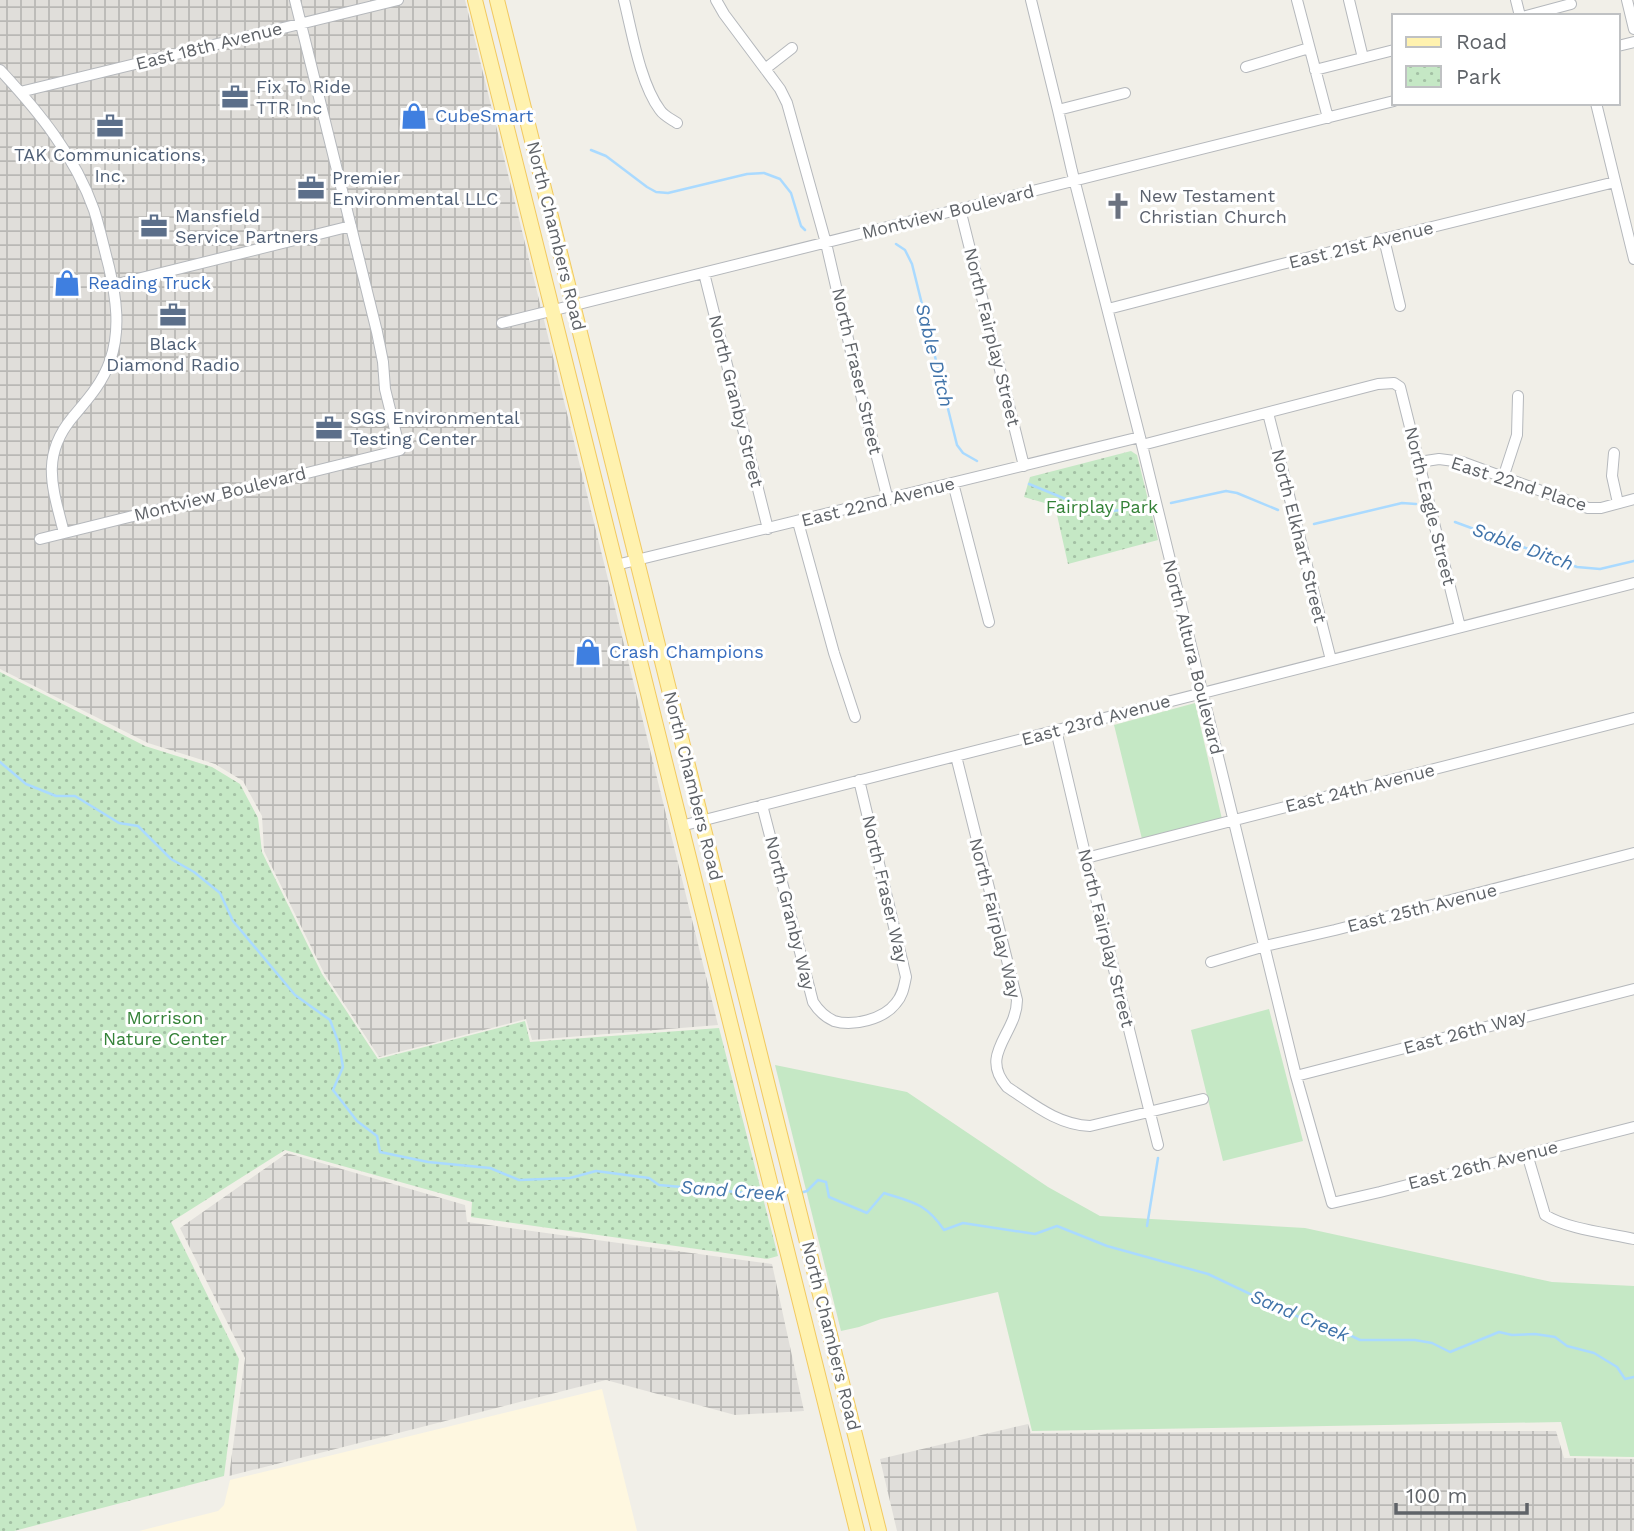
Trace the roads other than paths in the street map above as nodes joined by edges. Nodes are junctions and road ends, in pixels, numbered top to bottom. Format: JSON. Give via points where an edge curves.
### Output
{"nodes":[{"id":1,"x":295,"y":0,"type":"edge"},
{"id":2,"x":397,"y":0,"type":"edge"},
{"id":3,"x":475,"y":0,"type":"edge"},
{"id":4,"x":497,"y":0,"type":"edge"},
{"id":5,"x":624,"y":0,"type":"edge"},
{"id":6,"x":716,"y":0,"type":"edge"},
{"id":7,"x":1031,"y":0,"type":"edge"},
{"id":8,"x":1297,"y":0,"type":"edge"},
{"id":9,"x":1360,"y":0,"type":"edge"},
{"id":10,"x":1627,"y":0,"type":"edge"},
{"id":11,"x":1350,"y":5,"type":"edge"},
{"id":12,"x":1572,"y":7,"type":"edge"},
{"id":13,"x":1536,"y":14,"type":"edge"},
{"id":14,"x":301,"y":24,"type":"junction"},
{"id":15,"x":1634,"y":29,"type":"edge"},
{"id":16,"x":792,"y":48,"type":"dead end"},
{"id":17,"x":1309,"y":48,"type":"junction"},
{"id":18,"x":1392,"y":51,"type":"edge"},
{"id":19,"x":1363,"y":58,"type":"junction"},
{"id":20,"x":1246,"y":67,"type":"dead end"},
{"id":21,"x":765,"y":69,"type":"junction"},
{"id":22,"x":0,"y":70,"type":"edge"},
{"id":23,"x":1315,"y":70,"type":"junction"},
{"id":24,"x":20,"y":92,"type":"junction"},
{"id":25,"x":1125,"y":93,"type":"dead end"},
{"id":26,"x":1392,"y":102,"type":"edge"},
{"id":27,"x":1596,"y":105,"type":"edge"},
{"id":28,"x":1058,"y":110,"type":"junction"},
{"id":29,"x":1328,"y":118,"type":"junction"},
{"id":30,"x":677,"y":123,"type":"dead end"},
{"id":31,"x":1075,"y":181,"type":"junction"},
{"id":32,"x":1615,"y":182,"type":"junction"},
{"id":33,"x":960,"y":209,"type":"junction"},
{"id":34,"x":351,"y":226,"type":"junction"},
{"id":35,"x":1384,"y":239,"type":"junction"},
{"id":36,"x":826,"y":243,"type":"junction"},
{"id":37,"x":1633,"y":254,"type":"edge"},
{"id":38,"x":705,"y":273,"type":"junction"},
{"id":39,"x":113,"y":285,"type":"junction"},
{"id":40,"x":574,"y":305,"type":"junction"},
{"id":41,"x":1400,"y":306,"type":"dead end"},
{"id":42,"x":1108,"y":309,"type":"junction"},
{"id":43,"x":552,"y":310,"type":"junction"},
{"id":44,"x":502,"y":324,"type":"dead end"},
{"id":45,"x":1398,"y":385,"type":"joint"},
{"id":46,"x":1518,"y":396,"type":"dead end"},
{"id":47,"x":1268,"y":412,"type":"junction"},
{"id":48,"x":1141,"y":441,"type":"junction"},
{"id":49,"x":1614,"y":453,"type":"dead end"},
{"id":50,"x":1419,"y":462,"type":"junction"},
{"id":51,"x":1024,"y":466,"type":"junction"},
{"id":52,"x":1503,"y":478,"type":"junction"},
{"id":53,"x":953,"y":483,"type":"junction"},
{"id":54,"x":1634,"y":499,"type":"edge"},
{"id":55,"x":888,"y":500,"type":"junction"},
{"id":56,"x":1618,"y":503,"type":"junction"},
{"id":57,"x":799,"y":522,"type":"junction"},
{"id":58,"x":768,"y":529,"type":"junction"},
{"id":59,"x":64,"y":533,"type":"junction"},
{"id":60,"x":40,"y":539,"type":"dead end"},
{"id":61,"x":637,"y":560,"type":"junction"},
{"id":62,"x":617,"y":565,"type":"junction"},
{"id":63,"x":1634,"y":583,"type":"edge"},
{"id":64,"x":989,"y":622,"type":"dead end"},
{"id":65,"x":1460,"y":627,"type":"junction"},
{"id":66,"x":1331,"y":660,"type":"junction"},
{"id":67,"x":1203,"y":692,"type":"junction"},
{"id":68,"x":855,"y":717,"type":"dead end"},
{"id":69,"x":1634,"y":719,"type":"edge"},
{"id":70,"x":1056,"y":730,"type":"junction"},
{"id":71,"x":956,"y":756,"type":"junction"},
{"id":72,"x":859,"y":780,"type":"junction"},
{"id":73,"x":762,"y":805,"type":"junction"},
{"id":74,"x":702,"y":821,"type":"junction"},
{"id":75,"x":1233,"y":821,"type":"junction"},
{"id":76,"x":681,"y":826,"type":"junction"},
{"id":77,"x":1634,"y":853,"type":"edge"},
{"id":78,"x":1086,"y":858,"type":"junction"},
{"id":79,"x":1265,"y":946,"type":"junction"},
{"id":80,"x":1210,"y":962,"type":"dead end"},
{"id":81,"x":1634,"y":989,"type":"edge"},
{"id":82,"x":866,"y":1020,"type":"joint"},
{"id":83,"x":998,"y":1071,"type":"junction"},
{"id":84,"x":985,"y":1075,"type":"dead end"},
{"id":85,"x":1296,"y":1076,"type":"junction"},
{"id":86,"x":1203,"y":1099,"type":"dead end"},
{"id":87,"x":1150,"y":1113,"type":"junction"},
{"id":88,"x":1634,"y":1127,"type":"edge"},
{"id":89,"x":1158,"y":1145,"type":"dead end"},
{"id":90,"x":1527,"y":1154,"type":"junction"},
{"id":91,"x":1332,"y":1203,"type":"joint"},
{"id":92,"x":1634,"y":1239,"type":"edge"},
{"id":93,"x":825,"y":1315,"type":"junction"},
{"id":94,"x":804,"y":1320,"type":"junction"},
{"id":95,"x":857,"y":1531,"type":"edge"},
{"id":96,"x":879,"y":1531,"type":"edge"}],
"edges":[{"from":1,"to":14,"type":"street"},
{"from":2,"to":14,"type":"street","name":"East 18th Avenue"},
{"from":3,"to":43,"type":"main road","name":"North Chambers Road"},
{"from":4,"to":40,"type":"main road","name":"North Chambers Road"},
{"from":5,"to":30,"type":"street","via":[[649,90],[662,113]]},
{"from":6,"to":21,"type":"street","name":"North Fraser Street"},
{"from":7,"to":28,"type":"street","name":"North Altura Boulevard"},
{"from":8,"to":17,"type":"street"},
{"from":9,"to":11,"type":"street"},
{"from":10,"to":15,"type":"street"},
{"from":11,"to":19,"type":"street"},
{"from":12,"to":13,"type":"street"},
{"from":14,"to":24,"type":"street","name":"East 18th Avenue"},
{"from":14,"to":34,"type":"street"},
{"from":16,"to":21,"type":"street"},
{"from":17,"to":20,"type":"street"},
{"from":17,"to":23,"type":"street"},
{"from":18,"to":19,"type":"street"},
{"from":19,"to":23,"type":"street"},
{"from":21,"to":36,"type":"street","name":"North Fraser Street","via":[[788,103]]},
{"from":22,"to":24,"type":"street"},
{"from":23,"to":29,"type":"street"},
{"from":24,"to":39,"type":"street","via":[[77,170],[100,229]]},
{"from":25,"to":28,"type":"street"},
{"from":26,"to":29,"type":"street","name":"Montview Boulevard"},
{"from":27,"to":32,"type":"street"},
{"from":28,"to":31,"type":"street","name":"North Altura Boulevard"},
{"from":29,"to":31,"type":"street","name":"Montview Boulevard"},
{"from":31,"to":33,"type":"street","name":"Montview Boulevard"},
{"from":31,"to":42,"type":"street","name":"North Altura Boulevard"},
{"from":32,"to":35,"type":"street","name":"East 21st Avenue"},
{"from":32,"to":37,"type":"street"},
{"from":33,"to":36,"type":"street","name":"Montview Boulevard"},
{"from":33,"to":51,"type":"street","name":"North Fairplay Street"},
{"from":34,"to":39,"type":"street"},
{"from":34,"to":59,"type":"street","name":"Montview Boulevard","via":[[400,450]]},
{"from":35,"to":41,"type":"street"},
{"from":35,"to":42,"type":"street","name":"East 21st Avenue"},
{"from":36,"to":38,"type":"street","name":"Montview Boulevard"},
{"from":36,"to":55,"type":"street","name":"North Fraser Street"},
{"from":38,"to":40,"type":"street","name":"Montview Boulevard"},
{"from":38,"to":58,"type":"street","name":"North Granby Street"},
{"from":39,"to":59,"type":"street","via":[[117,315],[111,360],[98,386],[63,430],[52,456],[53,489]]},
{"from":40,"to":43,"type":"street","name":"Montview Boulevard"},
{"from":40,"to":61,"type":"main road","name":"North Chambers Road"},
{"from":42,"to":48,"type":"street","name":"North Altura Boulevard"},
{"from":43,"to":44,"type":"street","name":"Montview Boulevard"},
{"from":43,"to":62,"type":"main road","name":"North Chambers Road"},
{"from":45,"to":47,"type":"street","name":"East 22nd Avenue","via":[[1378,384]]},
{"from":45,"to":50,"type":"street","name":"North Eagle Street"},
{"from":46,"to":52,"type":"street","via":[[1517,435]]},
{"from":47,"to":48,"type":"street","name":"East 22nd Avenue"},
{"from":47,"to":66,"type":"street","name":"North Elkhart Street"},
{"from":48,"to":51,"type":"street","name":"East 22nd Avenue"},
{"from":48,"to":67,"type":"street","name":"North Altura Boulevard"},
{"from":49,"to":56,"type":"street","name":"East 22nd Place","via":[[1612,476]]},
{"from":50,"to":52,"type":"street","name":"East 22nd Place","via":[[1450,459]]},
{"from":50,"to":65,"type":"street","name":"North Eagle Street"},
{"from":51,"to":53,"type":"street","name":"East 22nd Avenue"},
{"from":52,"to":56,"type":"street","name":"East 22nd Place","via":[[1588,508]]},
{"from":53,"to":55,"type":"street","name":"East 22nd Avenue"},
{"from":53,"to":64,"type":"street"},
{"from":54,"to":56,"type":"street","name":"East 22nd Place"},
{"from":55,"to":57,"type":"street","name":"East 22nd Avenue"},
{"from":57,"to":58,"type":"street","name":"East 22nd Avenue"},
{"from":57,"to":68,"type":"street"},
{"from":58,"to":61,"type":"street","name":"East 22nd Avenue"},
{"from":59,"to":60,"type":"street","name":"Montview Boulevard"},
{"from":61,"to":62,"type":"street","name":"East 22nd Avenue"},
{"from":61,"to":74,"type":"main road","name":"North Chambers Road"},
{"from":62,"to":76,"type":"main road","name":"North Chambers Road"},
{"from":63,"to":65,"type":"street","name":"East 23rd Avenue"},
{"from":65,"to":66,"type":"street","name":"East 23rd Avenue"},
{"from":66,"to":67,"type":"street","name":"East 23rd Avenue"},
{"from":67,"to":70,"type":"street","name":"East 23rd Avenue"},
{"from":67,"to":75,"type":"street","name":"North Altura Boulevard"},
{"from":69,"to":75,"type":"street","name":"East 24th Avenue"},
{"from":70,"to":71,"type":"street","name":"East 23rd Avenue"},
{"from":70,"to":78,"type":"street","name":"North Fairplay Street"},
{"from":71,"to":72,"type":"street","name":"East 23rd Avenue"},
{"from":71,"to":83,"type":"street","name":"North Fairplay Way","via":[[1017,1000],[1015,1018],[996,1058]]},
{"from":72,"to":73,"type":"street","name":"East 23rd Avenue"},
{"from":72,"to":82,"type":"street","name":"North Fraser Way","via":[[906,976],[894,1006]]},
{"from":73,"to":74,"type":"street","name":"East 23rd Avenue"},
{"from":73,"to":82,"type":"street","name":"North Granby Way","via":[[813,1002],[822,1014],[836,1021]]},
{"from":74,"to":76,"type":"street","name":"East 23rd Avenue"},
{"from":74,"to":93,"type":"main road","name":"North Chambers Road"},
{"from":75,"to":78,"type":"street","name":"East 24th Avenue"},
{"from":75,"to":79,"type":"street","name":"North Altura Boulevard"},
{"from":76,"to":94,"type":"main road","name":"North Chambers Road"},
{"from":77,"to":79,"type":"street","name":"East 25th Avenue"},
{"from":78,"to":87,"type":"street","name":"North Fairplay Street"},
{"from":79,"to":80,"type":"street","name":"East 25th Avenue"},
{"from":79,"to":85,"type":"street","name":"North Altura Boulevard"},
{"from":81,"to":85,"type":"street","name":"East 26th Way"},
{"from":83,"to":84,"type":"street"},
{"from":83,"to":87,"type":"street","via":[[1007,1087],[1071,1125],[1090,1126]]},
{"from":85,"to":91,"type":"street","name":"North Altura Boulevard"},
{"from":86,"to":87,"type":"street"},
{"from":87,"to":89,"type":"street","name":"North Fairplay Street"},
{"from":88,"to":90,"type":"street","name":"East 26th Avenue"},
{"from":90,"to":91,"type":"street","name":"East 26th Avenue"},
{"from":90,"to":92,"type":"street","via":[[1545,1214],[1567,1224]]},
{"from":93,"to":94,"type":"main road"},
{"from":93,"to":96,"type":"main road","name":"North Chambers Road"},
{"from":94,"to":95,"type":"main road","name":"North Chambers Road"}]}
